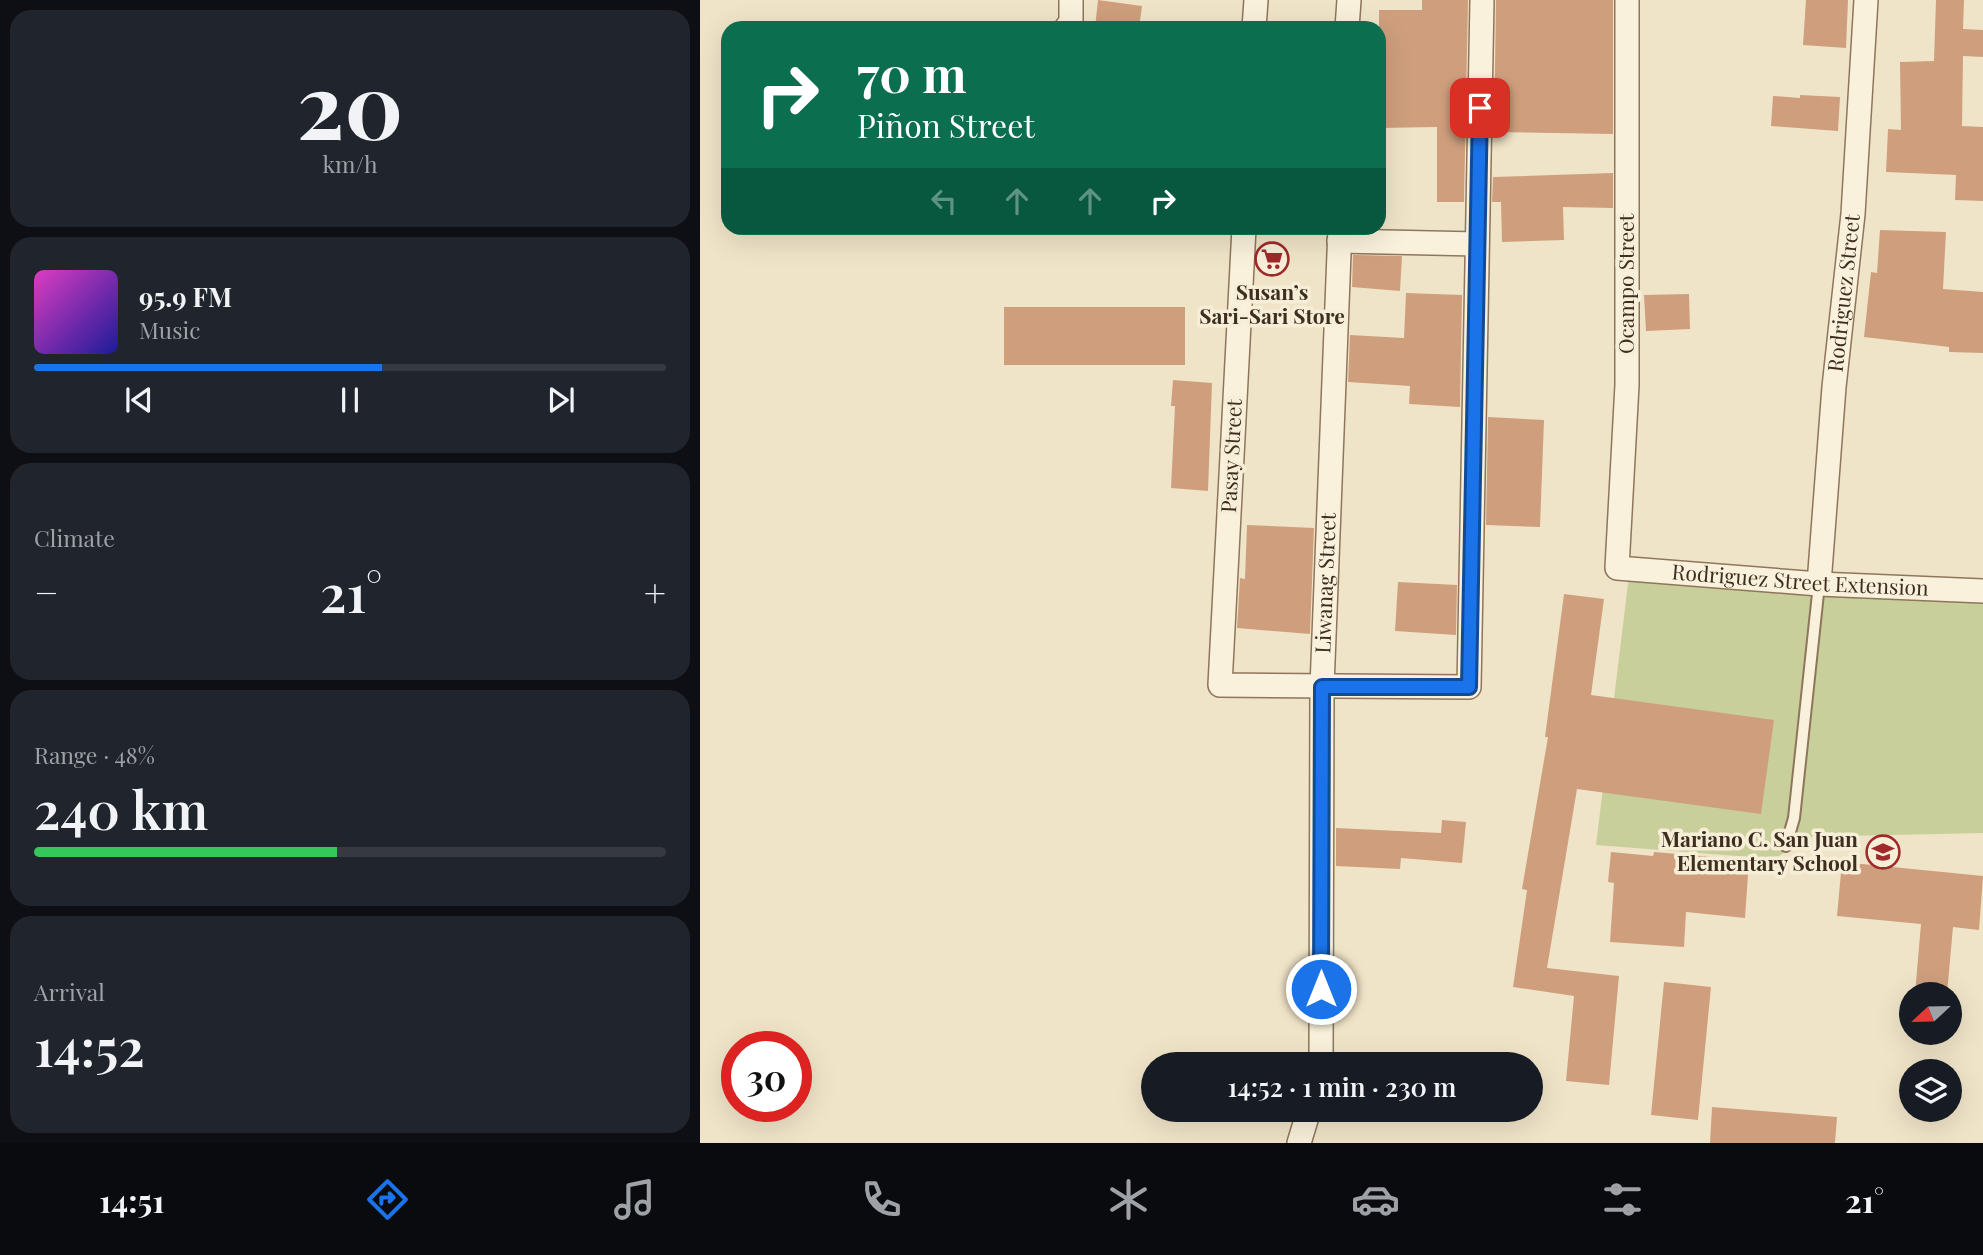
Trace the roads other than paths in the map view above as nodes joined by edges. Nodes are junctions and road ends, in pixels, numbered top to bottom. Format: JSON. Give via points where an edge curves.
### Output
{"nodes":[{"id":1,"x":1071,"y":0,"type":"edge"},
{"id":2,"x":1256,"y":0,"type":"edge"},
{"id":3,"x":1349,"y":0,"type":"edge"},
{"id":4,"x":1482,"y":0,"type":"edge"},
{"id":5,"x":1627,"y":0,"type":"edge"},
{"id":6,"x":1866,"y":0,"type":"edge"},
{"id":7,"x":1071,"y":21,"type":"edge"},
{"id":8,"x":1254,"y":21,"type":"edge"},
{"id":9,"x":1348,"y":21,"type":"edge"},
{"id":10,"x":1244,"y":235,"type":"edge"},
{"id":11,"x":1340,"y":235,"type":"edge"},
{"id":12,"x":1354,"y":235,"type":"edge"},
{"id":13,"x":1478,"y":244,"type":"junction"},
{"id":14,"x":1617,"y":568,"type":"joint"},
{"id":15,"x":1819,"y":584,"type":"junction"},
{"id":16,"x":1983,"y":591,"type":"edge"},
{"id":17,"x":1322,"y":687,"type":"junction"},
{"id":18,"x":1786,"y":846,"type":"dead end"},
{"id":19,"x":1321,"y":1052,"type":"edge"},
{"id":20,"x":1305,"y":1122,"type":"edge"},
{"id":21,"x":1299,"y":1143,"type":"edge"}],
"edges":[{"from":1,"to":7,"type":"street"},
{"from":2,"to":8,"type":"street"},
{"from":3,"to":9,"type":"street"},
{"from":4,"to":13,"type":"street"},
{"from":5,"to":14,"type":"street","name":"Ocampo Street","via":[[1627,385]]},
{"from":6,"to":15,"type":"street","name":"Rodriguez Street","via":[[1853,214],[1833,387]]},
{"from":10,"to":17,"type":"street","name":"Pasay Street","via":[[1220,685]]},
{"from":11,"to":17,"type":"street","name":"Liwanag Street"},
{"from":12,"to":13,"type":"street"},
{"from":13,"to":17,"type":"street","via":[[1469,687]]},
{"from":14,"to":15,"type":"street","name":"Rodriguez Street Extension"},
{"from":15,"to":16,"type":"street","name":"Rodriguez Street Extension"},
{"from":15,"to":18,"type":"lane","via":[[1794,818]]},
{"from":17,"to":19,"type":"street","name":"Liwanag Street"},
{"from":20,"to":21,"type":"street"}]}
